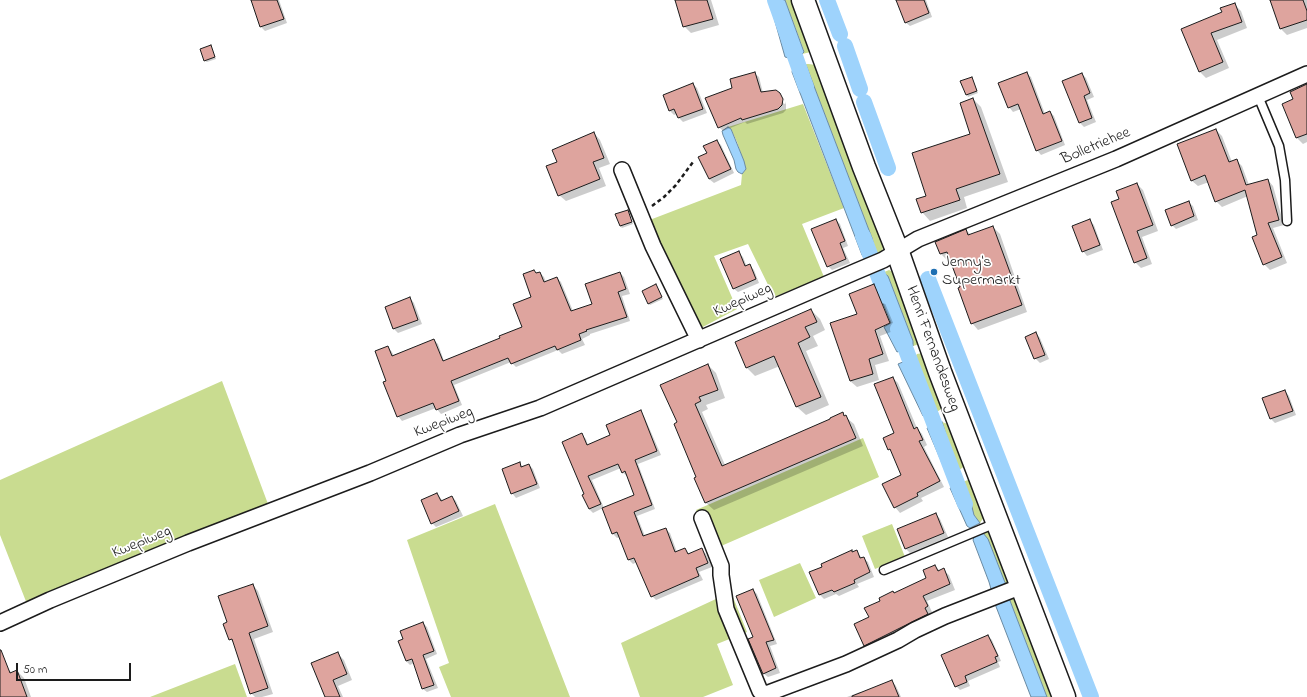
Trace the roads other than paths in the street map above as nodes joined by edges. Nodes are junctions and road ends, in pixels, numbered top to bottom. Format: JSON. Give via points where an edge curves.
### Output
{"nodes":[{"id":1,"x":803,"y":0,"type":"edge"},
{"id":2,"x":1307,"y":74,"type":"edge"},
{"id":3,"x":1258,"y":96,"type":"junction"},
{"id":4,"x":622,"y":170,"type":"dead end"},
{"id":5,"x":1287,"y":221,"type":"dead end"},
{"id":6,"x":890,"y":255,"type":"junction"},
{"id":7,"x":699,"y":340,"type":"junction"},
{"id":8,"x":702,"y":518,"type":"dead end"},
{"id":9,"x":997,"y":523,"type":"junction"},
{"id":10,"x":884,"y":570,"type":"dead end"},
{"id":11,"x":1022,"y":586,"type":"junction"},
{"id":12,"x":0,"y":623,"type":"edge"},
{"id":13,"x":1064,"y":697,"type":"edge"}],
"edges":[{"from":1,"to":6,"type":"street","name":"Henri Fernandesweg","via":[[864,167]]},
{"from":2,"to":3,"type":"street","name":"Bolletriehee"},
{"from":3,"to":5,"type":"lane","via":[[1279,146],[1285,180]]},
{"from":3,"to":6,"type":"street","name":"Bolletriehee","via":[[1116,159],[918,239]]},
{"from":4,"to":7,"type":"street","via":[[653,246]]},
{"from":6,"to":7,"type":"street","name":"Kwepiweg"},
{"from":6,"to":9,"type":"street","name":"Henri Fernandesweg","via":[[940,372]]},
{"from":7,"to":12,"type":"street","name":"Kwepiweg","via":[[540,408],[460,435],[188,543]]},
{"from":8,"to":11,"type":"street","via":[[721,566],[726,609],[760,690],[766,694],[846,664],[933,622]]},
{"from":9,"to":10,"type":"lane"},
{"from":9,"to":11,"type":"street","name":"Henri Fernandesweg"},
{"from":11,"to":13,"type":"street","name":"Henri Fernandesweg"}]}
